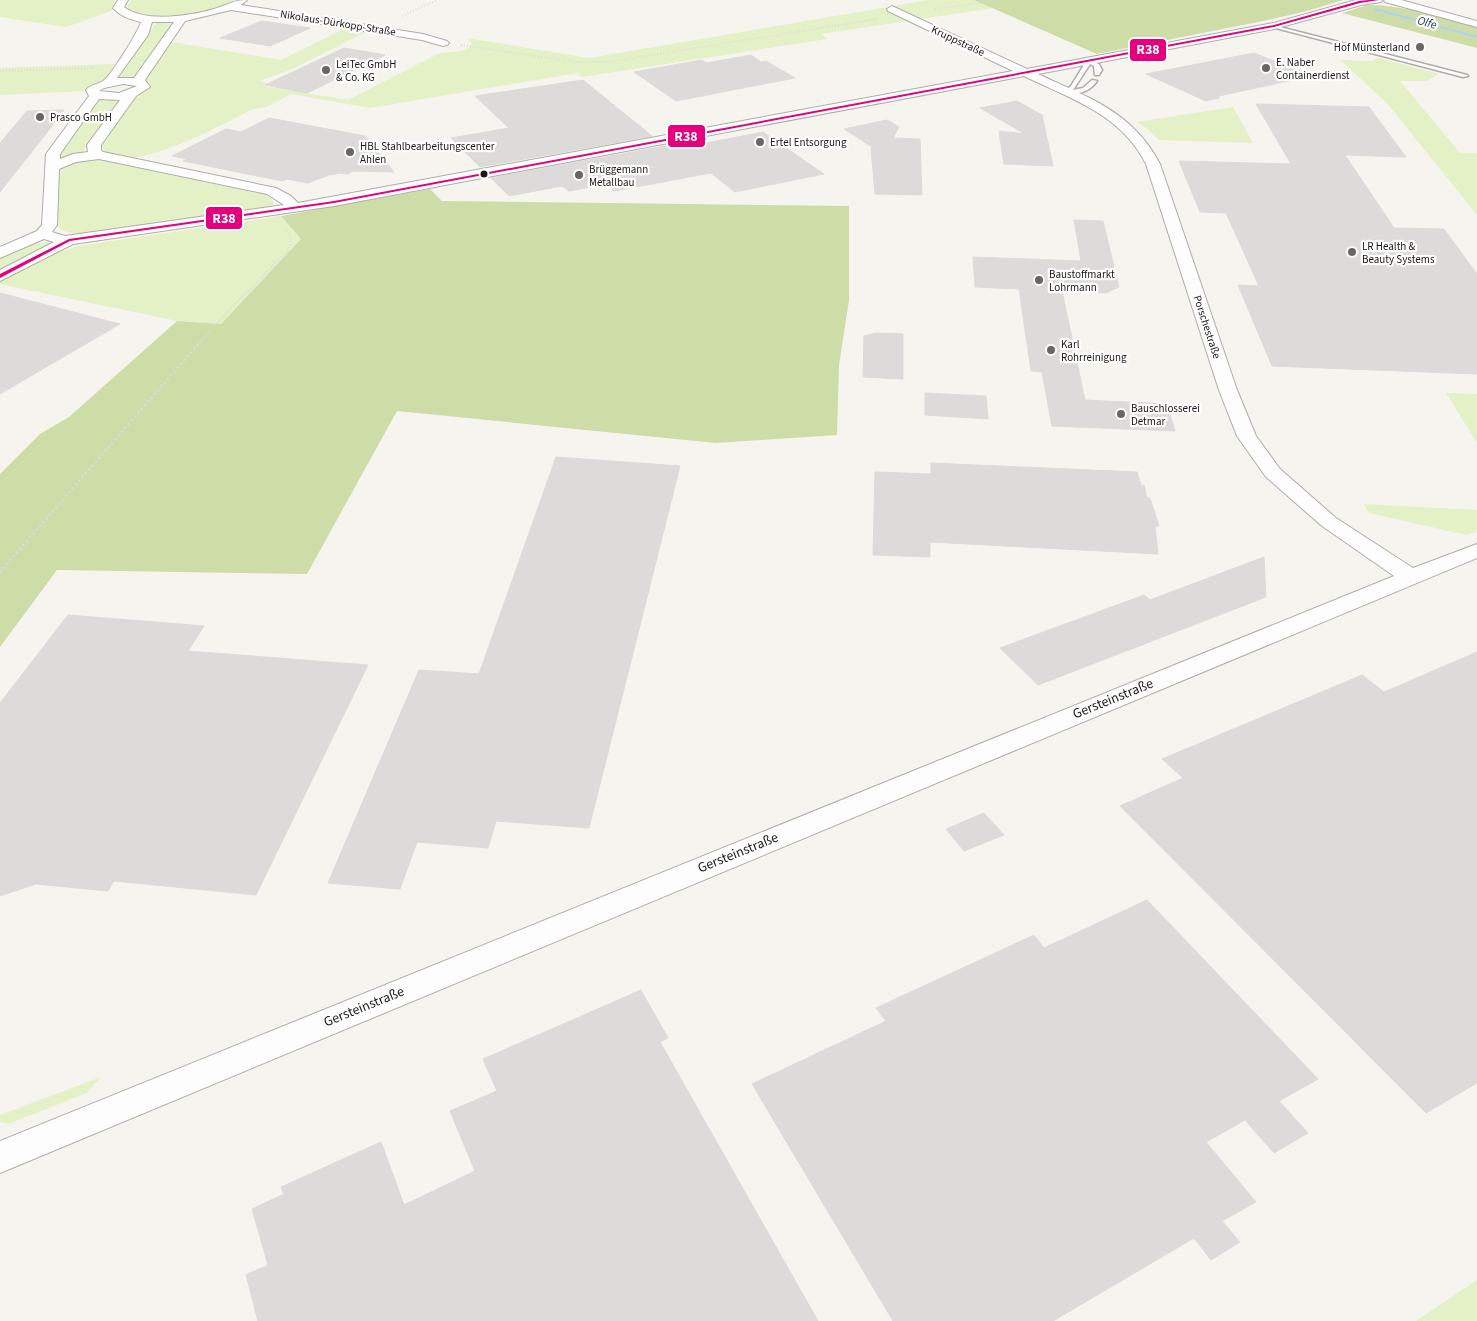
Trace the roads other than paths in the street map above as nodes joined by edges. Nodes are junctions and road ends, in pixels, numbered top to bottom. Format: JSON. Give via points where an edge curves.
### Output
{"nodes":[{"id":1,"x":123,"y":0,"type":"edge"},
{"id":2,"x":242,"y":0,"type":"edge"},
{"id":3,"x":1377,"y":0,"type":"edge"},
{"id":4,"x":1389,"y":0,"type":"edge"},
{"id":5,"x":232,"y":7,"type":"junction"},
{"id":6,"x":892,"y":9,"type":"dead end"},
{"id":7,"x":148,"y":18,"type":"junction"},
{"id":8,"x":182,"y":18,"type":"junction"},
{"id":9,"x":1477,"y":24,"type":"edge"},
{"id":10,"x":1274,"y":26,"type":"junction"},
{"id":11,"x":444,"y":43,"type":"road end"},
{"id":12,"x":1089,"y":61,"type":"junction"},
{"id":13,"x":1025,"y":72,"type":"junction"},
{"id":14,"x":1098,"y":74,"type":"dead end"},
{"id":15,"x":1465,"y":76,"type":"dead end"},
{"id":16,"x":138,"y":81,"type":"junction"},
{"id":17,"x":1094,"y":81,"type":"dead end"},
{"id":18,"x":108,"y":82,"type":"junction"},
{"id":19,"x":1067,"y":92,"type":"junction"},
{"id":20,"x":131,"y":94,"type":"junction"},
{"id":21,"x":96,"y":95,"type":"junction"},
{"id":22,"x":99,"y":155,"type":"junction"},
{"id":23,"x":51,"y":168,"type":"junction"},
{"id":24,"x":295,"y":208,"type":"junction"},
{"id":25,"x":42,"y":234,"type":"junction"},
{"id":26,"x":69,"y":240,"type":"junction"},
{"id":27,"x":0,"y":253,"type":"edge"},
{"id":28,"x":0,"y":276,"type":"edge"},
{"id":29,"x":1477,"y":550,"type":"edge"},
{"id":30,"x":1411,"y":577,"type":"junction"},
{"id":31,"x":0,"y":1157,"type":"edge"}],
"edges":[{"from":1,"to":7,"type":"street","name":"Nikolaus-Dürkopp-Straße","via":[[118,8],[122,12]]},
{"from":2,"to":5,"type":"street","name":"Nikolaus-Dürkopp-Straße"},
{"from":3,"to":10,"type":"street"},
{"from":4,"to":9,"type":"street"},
{"from":5,"to":8,"type":"street","name":"Nikolaus-Dürkopp-Straße"},
{"from":5,"to":11,"type":"street","name":"Nikolaus-Dürkopp-Straße","via":[[413,35]]},
{"from":6,"to":13,"type":"street","name":"Kruppstraße"},
{"from":7,"to":8,"type":"street","name":"Nikolaus-Dürkopp-Straße"},
{"from":7,"to":18,"type":"street","via":[[142,35]]},
{"from":8,"to":16,"type":"street"},
{"from":10,"to":12,"type":"street"},
{"from":10,"to":15,"type":"lane"},
{"from":12,"to":13,"type":"street"},
{"from":12,"to":14,"type":"lane","via":[[1098,65]]},
{"from":12,"to":19,"type":"lane"},
{"from":13,"to":19,"type":"street","name":"Porschestraße"},
{"from":13,"to":24,"type":"street"},
{"from":16,"to":18,"type":"street"},
{"from":16,"to":20,"type":"street","via":[[144,87]]},
{"from":17,"to":19,"type":"lane","via":[[1090,88]]},
{"from":18,"to":21,"type":"street","via":[[92,90]]},
{"from":19,"to":30,"type":"street","name":"Porschestraße","via":[[1115,117],[1136,134],[1147,150],[1228,390],[1247,436],[1274,473],[1330,522]]},
{"from":20,"to":21,"type":"street"},
{"from":20,"to":22,"type":"street","via":[[94,145],[94,151]]},
{"from":21,"to":23,"type":"street","via":[[53,154]]},
{"from":22,"to":23,"type":"street","via":[[73,158]]},
{"from":22,"to":24,"type":"street","via":[[271,191]]},
{"from":23,"to":25,"type":"street","via":[[49,225]]},
{"from":24,"to":26,"type":"street"},
{"from":25,"to":26,"type":"street"},
{"from":25,"to":27,"type":"street"},
{"from":26,"to":28,"type":"street"},
{"from":29,"to":30,"type":"street","name":"Gersteinstraße"},
{"from":30,"to":31,"type":"street","name":"Gersteinstraße"}]}
